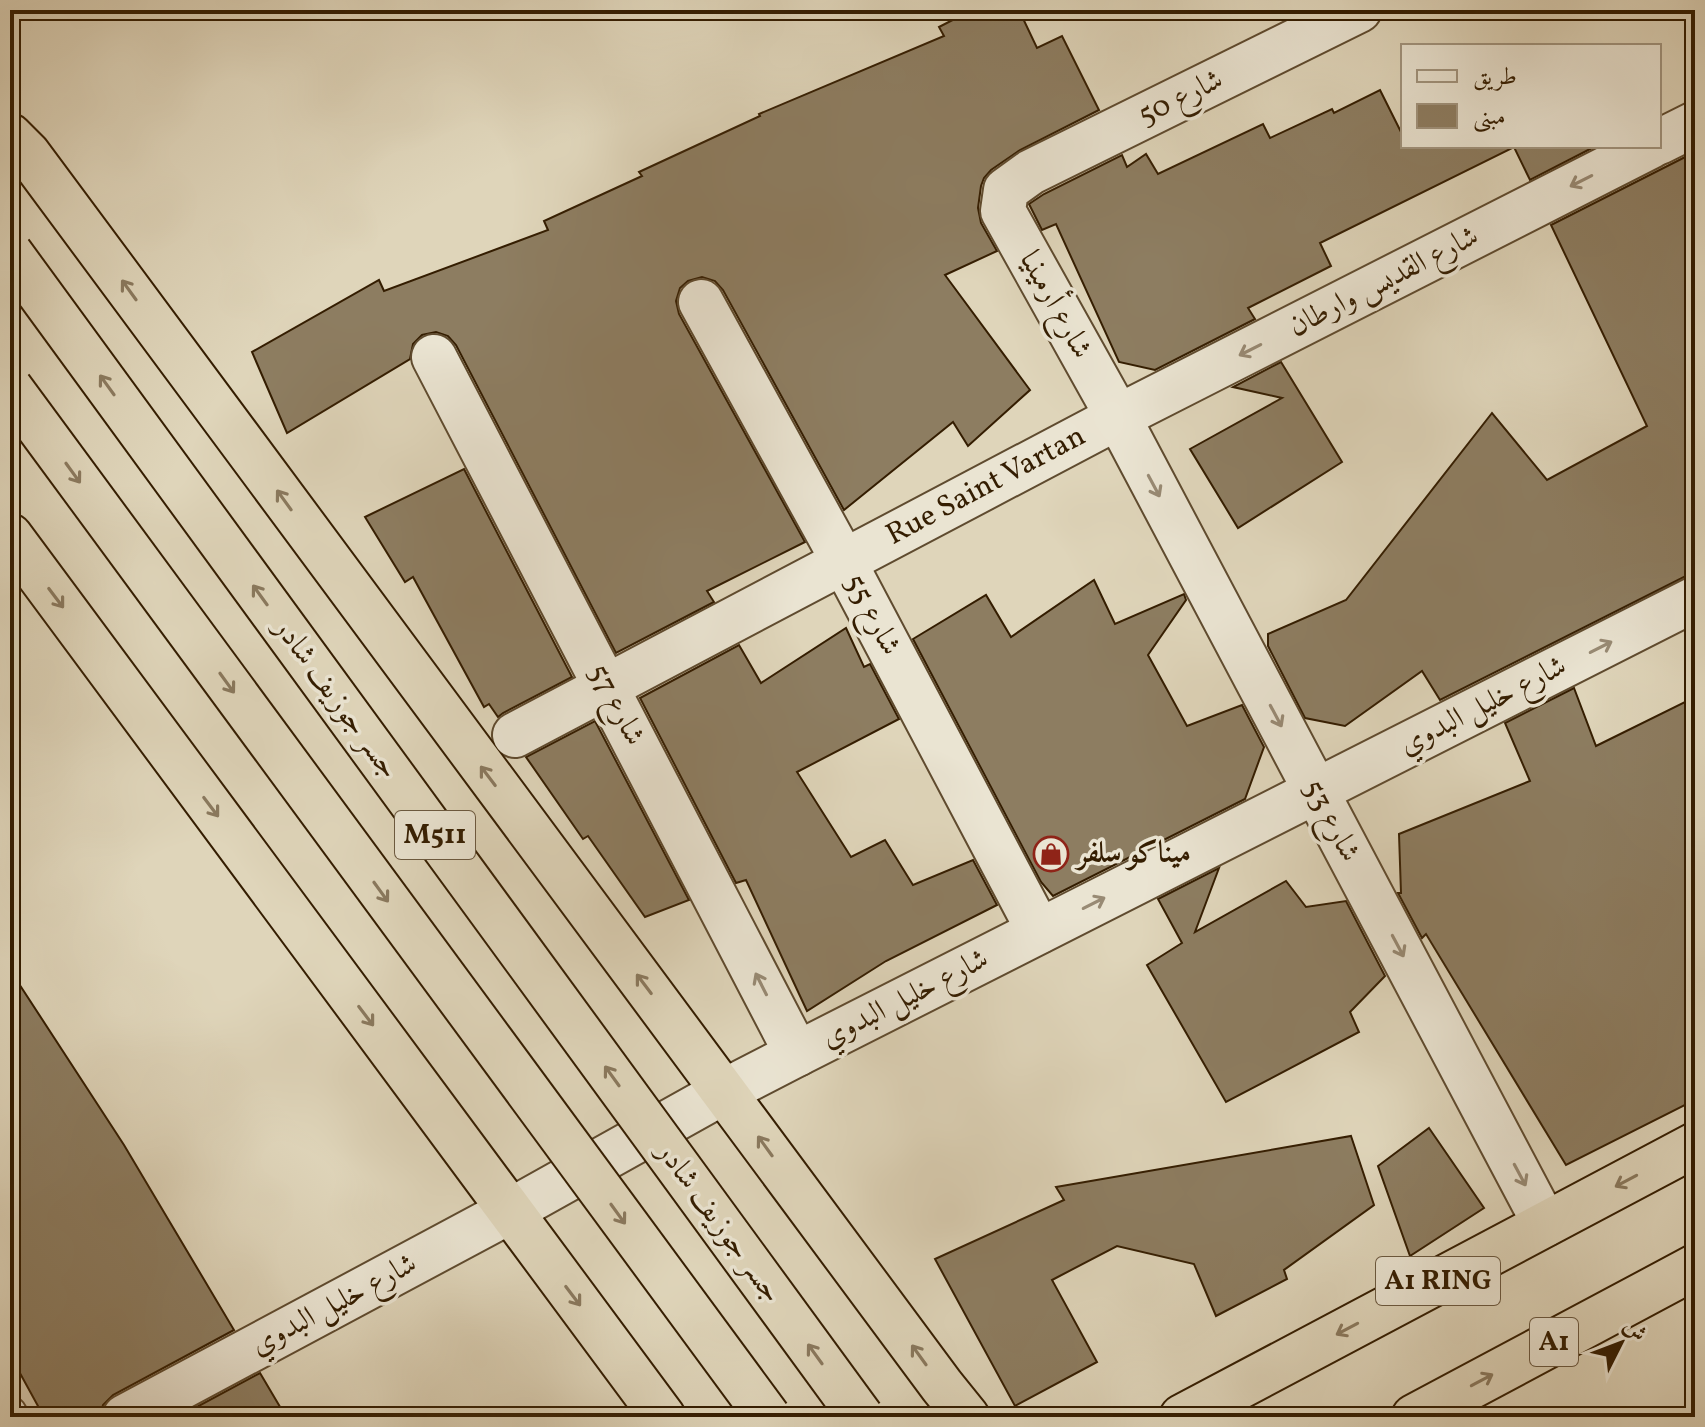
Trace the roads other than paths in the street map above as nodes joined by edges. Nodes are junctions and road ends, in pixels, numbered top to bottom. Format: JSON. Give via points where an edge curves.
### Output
{"nodes":[{"id":1,"x":1359,"y":10,"type":"edge"},
{"id":2,"x":1695,"y":124,"type":"edge"},
{"id":3,"x":10,"y":136,"type":"edge"},
{"id":4,"x":1661,"y":141,"type":"edge"},
{"id":5,"x":1647,"y":148,"type":"edge"},
{"id":6,"x":1006,"y":190,"type":"joint"},
{"id":7,"x":10,"y":253,"type":"edge"},
{"id":8,"x":701,"y":302,"type":"dead end"},
{"id":9,"x":434,"y":357,"type":"dead end"},
{"id":10,"x":10,"y":388,"type":"edge"},
{"id":11,"x":1118,"y":417,"type":"junction"},
{"id":12,"x":10,"y":536,"type":"edge"},
{"id":13,"x":844,"y":562,"type":"junction"},
{"id":14,"x":1695,"y":599,"type":"edge"},
{"id":15,"x":606,"y":686,"type":"junction"},
{"id":16,"x":515,"y":735,"type":"dead end"},
{"id":17,"x":1315,"y":791,"type":"junction"},
{"id":18,"x":1039,"y":931,"type":"junction"},
{"id":19,"x":797,"y":1054,"type":"junction"},
{"id":20,"x":725,"y":1091,"type":"junction"},
{"id":21,"x":1695,"y":1145,"type":"edge"},
{"id":22,"x":510,"y":1211,"type":"junction"},
{"id":23,"x":1545,"y":1224,"type":"junction"},
{"id":24,"x":1695,"y":1267,"type":"edge"},
{"id":25,"x":125,"y":1417,"type":"edge"},
{"id":26,"x":663,"y":1417,"type":"edge"},
{"id":27,"x":768,"y":1417,"type":"edge"},
{"id":28,"x":861,"y":1417,"type":"edge"},
{"id":29,"x":967,"y":1417,"type":"edge"},
{"id":30,"x":1182,"y":1417,"type":"edge"},
{"id":31,"x":1414,"y":1417,"type":"edge"}],
"edges":[{"from":1,"to":6,"type":"street","name":"شارع 50","via":[[1031,172]]},
{"from":2,"to":4,"type":"street"},
{"from":20,"to":3,"type":"highway","one_way":true},
{"from":5,"to":11,"type":"street","name":"شارع القديس وارطان","one_way":true},
{"from":6,"to":11,"type":"street","name":"شارع أرمينيا","via":[[1003,211]]},
{"from":28,"to":7,"type":"highway","name":"جسر جوزيف شادر","number":"M511","one_way":true,"bridge":true},
{"from":8,"to":13,"type":"street","name":"شارع 55"},
{"from":9,"to":15,"type":"street","name":"شارع 57"},
{"from":10,"to":27,"type":"highway","number":"M511","one_way":true,"bridge":true},
{"from":11,"to":13,"type":"street","name":"Rue Saint Vartan"},
{"from":11,"to":17,"type":"street","name":"شارع 53","one_way":true},
{"from":12,"to":22,"type":"highway","one_way":true},
{"from":13,"to":15,"type":"street","name":"Rue Saint Vartan"},
{"from":13,"to":18,"type":"street","name":"شارع 55"},
{"from":17,"to":14,"type":"street","name":"شارع خليل البدوي","one_way":true},
{"from":15,"to":16,"type":"street","name":"Rue Saint Vartan"},
{"from":19,"to":15,"type":"street","name":"شارع 57","one_way":true},
{"from":18,"to":17,"type":"street","name":"شارع خليل البدوي","one_way":true},
{"from":17,"to":23,"type":"street","name":"شارع 53","one_way":true},
{"from":18,"to":19,"type":"street","name":"شارع خليل البدوي"},
{"from":19,"to":20,"type":"street","name":"شارع خليل البدوي"},
{"from":20,"to":22,"type":"street","name":"شارع خليل البدوي"},
{"from":29,"to":20,"type":"highway","one_way":true},
{"from":21,"to":23,"type":"highway","number":"A1 RING","one_way":true},
{"from":22,"to":25,"type":"street","name":"شارع خليل البدوي"},
{"from":22,"to":26,"type":"highway","one_way":true},
{"from":23,"to":30,"type":"highway","number":"A1 RING","one_way":true},
{"from":31,"to":24,"type":"highway","number":"A1","one_way":true}]}
